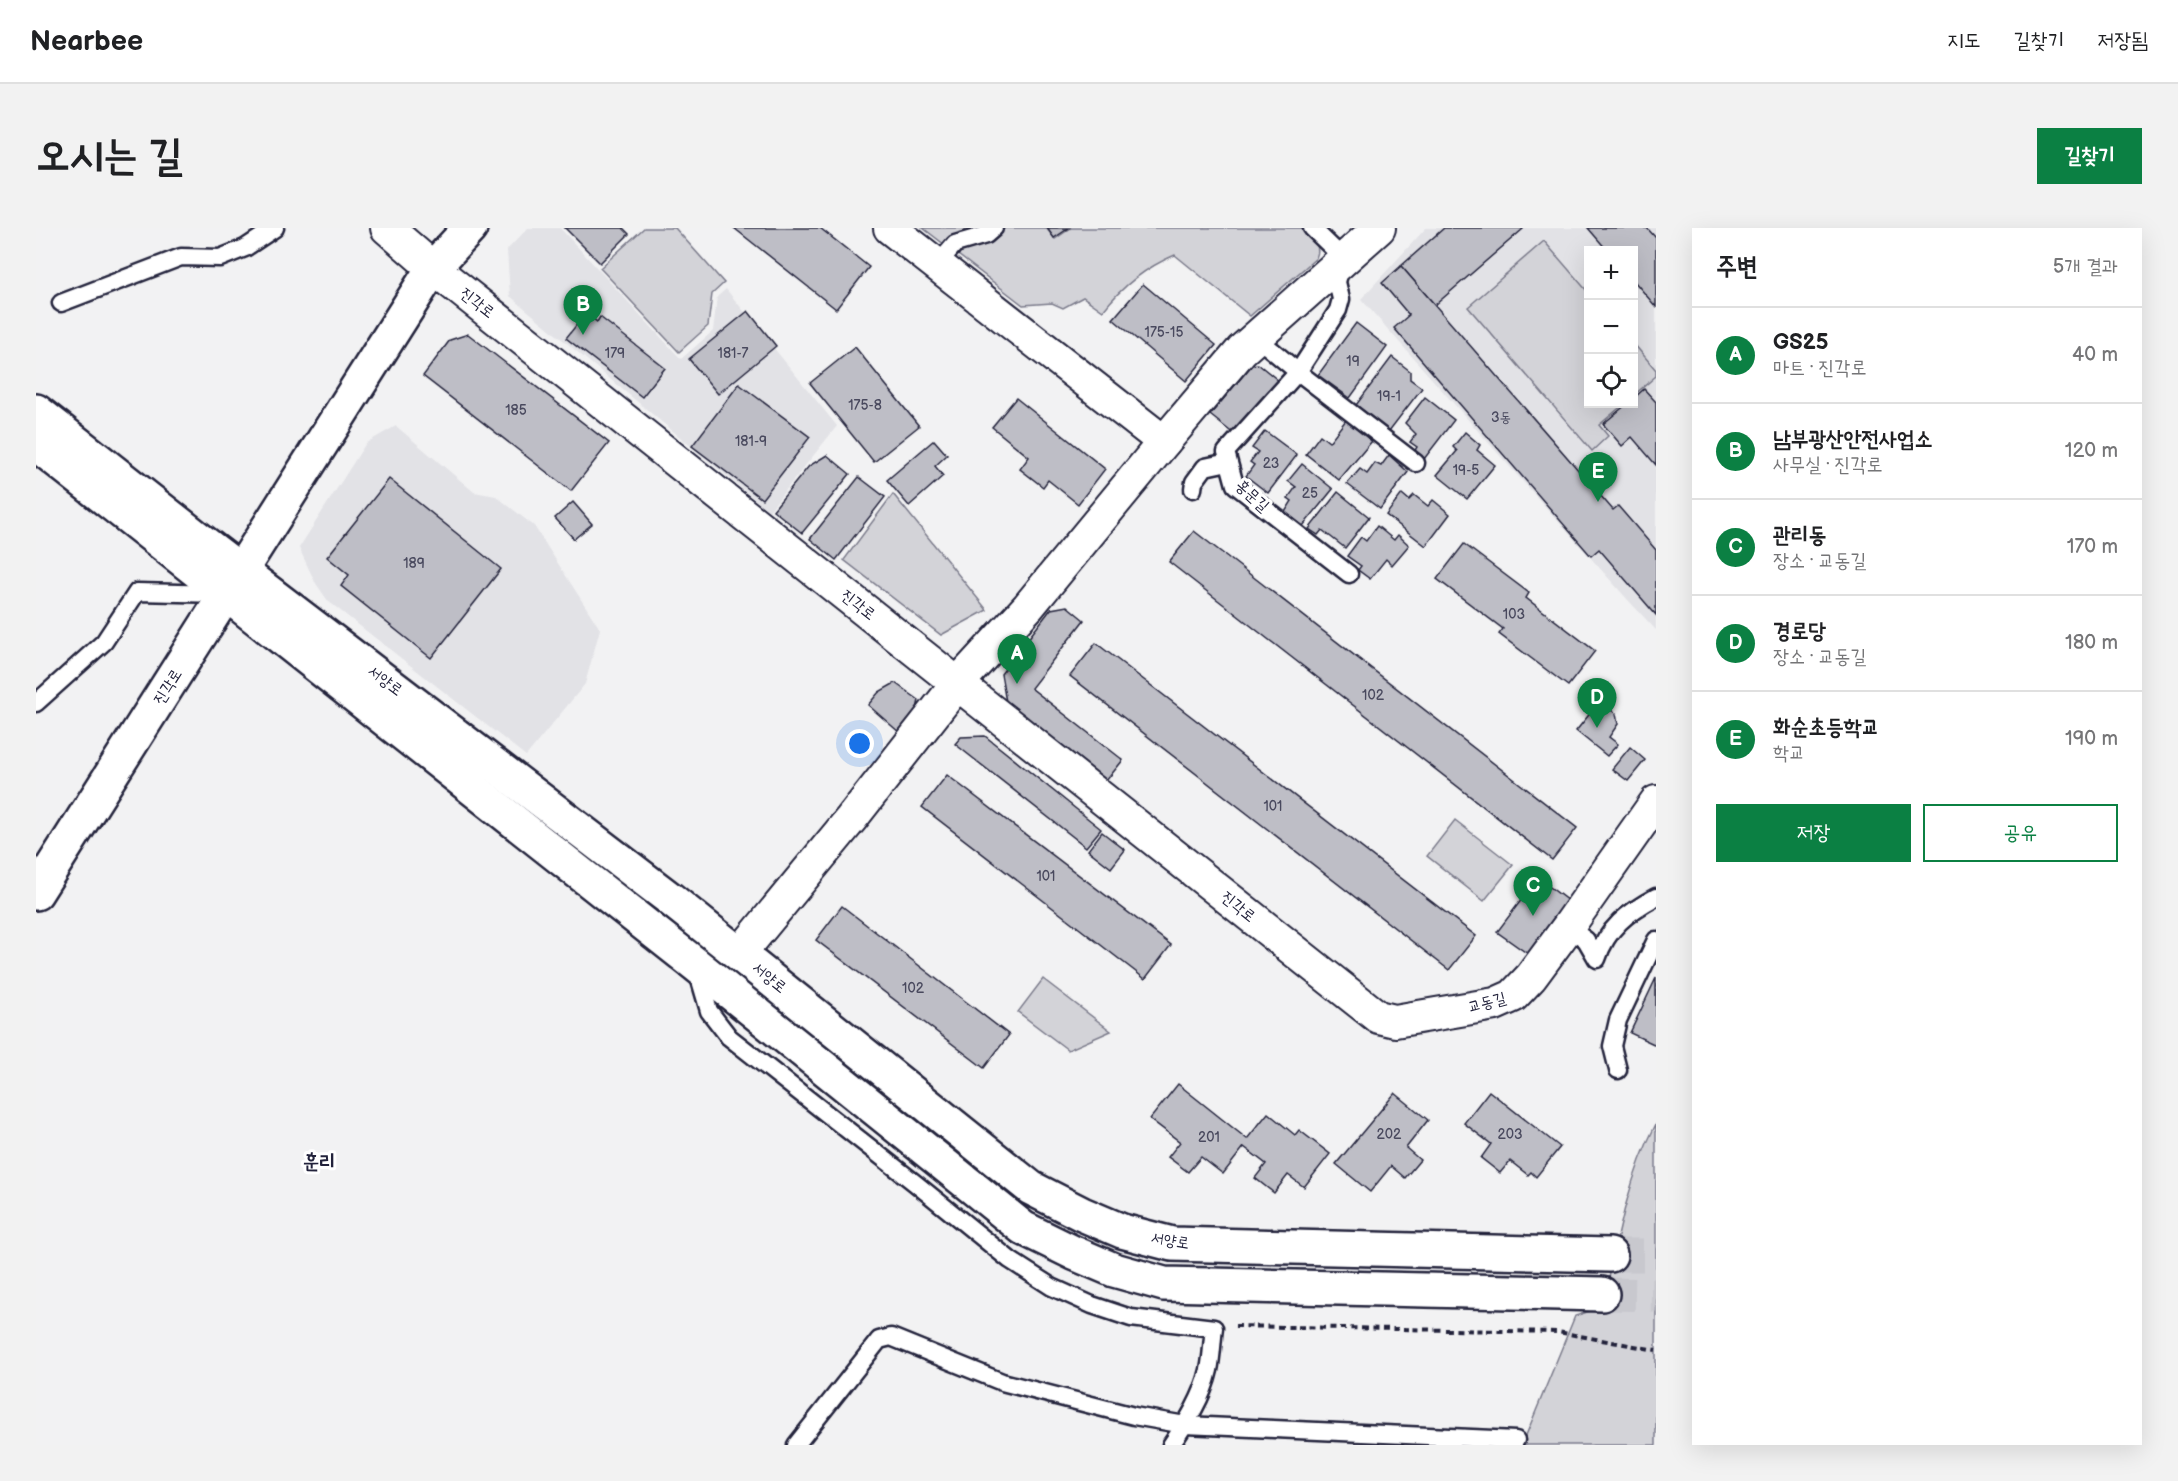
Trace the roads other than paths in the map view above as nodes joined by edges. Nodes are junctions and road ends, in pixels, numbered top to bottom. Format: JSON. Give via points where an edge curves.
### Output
{"nodes":[{"id":1,"x":275,"y":228,"type":"edge"},
{"id":2,"x":387,"y":228,"type":"edge"},
{"id":3,"x":470,"y":228,"type":"edge"},
{"id":4,"x":890,"y":228,"type":"edge"},
{"id":5,"x":994,"y":228,"type":"edge"},
{"id":6,"x":1312,"y":228,"type":"edge"},
{"id":7,"x":1379,"y":228,"type":"edge"},
{"id":8,"x":1342,"y":258,"type":"junction"},
{"id":9,"x":937,"y":265,"type":"junction"},
{"id":10,"x":433,"y":268,"type":"junction"},
{"id":11,"x":61,"y":303,"type":"dead end"},
{"id":12,"x":1255,"y":336,"type":"junction"},
{"id":13,"x":1298,"y":372,"type":"junction"},
{"id":14,"x":36,"y":411,"type":"edge"},
{"id":15,"x":1164,"y":442,"type":"junction"},
{"id":16,"x":36,"y":444,"type":"edge"},
{"id":17,"x":1228,"y":462,"type":"junction"},
{"id":18,"x":1416,"y":463,"type":"dead end"},
{"id":19,"x":1193,"y":489,"type":"dead end"},
{"id":20,"x":1349,"y":574,"type":"dead end"},
{"id":21,"x":232,"y":582,"type":"junction"},
{"id":22,"x":958,"y":683,"type":"junction"},
{"id":23,"x":36,"y":703,"type":"edge"},
{"id":24,"x":1656,"y":802,"type":"edge"},
{"id":25,"x":36,"y":893,"type":"edge"},
{"id":26,"x":1656,"y":897,"type":"edge"},
{"id":27,"x":1568,"y":927,"type":"junction"},
{"id":28,"x":752,"y":939,"type":"dead end"},
{"id":29,"x":1656,"y":940,"type":"edge"},
{"id":30,"x":1282,"y":942,"type":"joint"},
{"id":31,"x":695,"y":964,"type":"junction"},
{"id":32,"x":1618,"y":1070,"type":"dead end"},
{"id":33,"x":1610,"y":1255,"type":"tunnel mouth"},
{"id":34,"x":1602,"y":1294,"type":"tunnel mouth"},
{"id":35,"x":1185,"y":1425,"type":"junction"},
{"id":36,"x":1516,"y":1440,"type":"dead end"},
{"id":37,"x":796,"y":1445,"type":"edge"},
{"id":38,"x":1171,"y":1445,"type":"edge"}],
"edges":[{"from":1,"to":11,"type":"lane","via":[[245,248],[220,258],[182,257]]},
{"from":2,"to":10,"type":"street"},
{"from":3,"to":10,"type":"main road","name":"진각로"},
{"from":4,"to":9,"type":"street"},
{"from":5,"to":9,"type":"lane","via":[[986,235],[956,243]]},
{"from":6,"to":8,"type":"lane"},
{"from":7,"to":8,"type":"street"},
{"from":8,"to":12,"type":"street"},
{"from":8,"to":13,"type":"lane","name":"홍문길","via":[[1337,282],[1341,299],[1338,310]]},
{"from":9,"to":15,"type":"street"},
{"from":10,"to":21,"type":"main road","name":"진각로"},
{"from":10,"to":22,"type":"street","name":"진각로"},
{"from":12,"to":13,"type":"lane"},
{"from":12,"to":15,"type":"street"},
{"from":13,"to":17,"type":"lane","name":"홍문길","via":[[1226,452]]},
{"from":13,"to":18,"type":"lane"},
{"from":14,"to":21,"type":"main road","name":"서양로"},
{"from":15,"to":22,"type":"street","via":[[1028,607]]},
{"from":16,"to":21,"type":"main road","name":"서양로"},
{"from":17,"to":19,"type":"lane","via":[[1205,467]]},
{"from":17,"to":20,"type":"lane","name":"홍문길","via":[[1234,485]]},
{"from":21,"to":23,"type":"lane","via":[[137,592],[104,642]]},
{"from":21,"to":25,"type":"main road","name":"진각로"},
{"from":21,"to":31,"type":"main road","name":"서양로"},
{"from":21,"to":33,"type":"main road","name":"서양로","via":[[669,898],[1031,1188],[1061,1204],[1122,1231],[1172,1244]]},
{"from":22,"to":28,"type":"street"},
{"from":22,"to":30,"type":"street","name":"진각로"},
{"from":24,"to":27,"type":"street","name":"교동길"},
{"from":26,"to":27,"type":"lane","via":[[1635,909],[1609,933],[1597,959],[1586,940]]},
{"from":27,"to":30,"type":"street","name":"교동길","via":[[1513,996],[1495,1004],[1395,1022],[1378,1017]]},
{"from":29,"to":32,"type":"lane","via":[[1618,1020],[1612,1046]]},
{"from":31,"to":34,"type":"main road","name":"서양로","via":[[1023,1228],[1114,1270],[1164,1284]]},
{"from":31,"to":35,"type":"lane","via":[[709,1011],[729,1037],[1010,1260],[1052,1287],[1092,1305],[1131,1318],[1214,1328],[1203,1390]]},
{"from":35,"to":36,"type":"lane"},
{"from":35,"to":37,"type":"lane","via":[[1002,1382],[891,1337],[879,1340]]},
{"from":35,"to":38,"type":"lane"}]}
